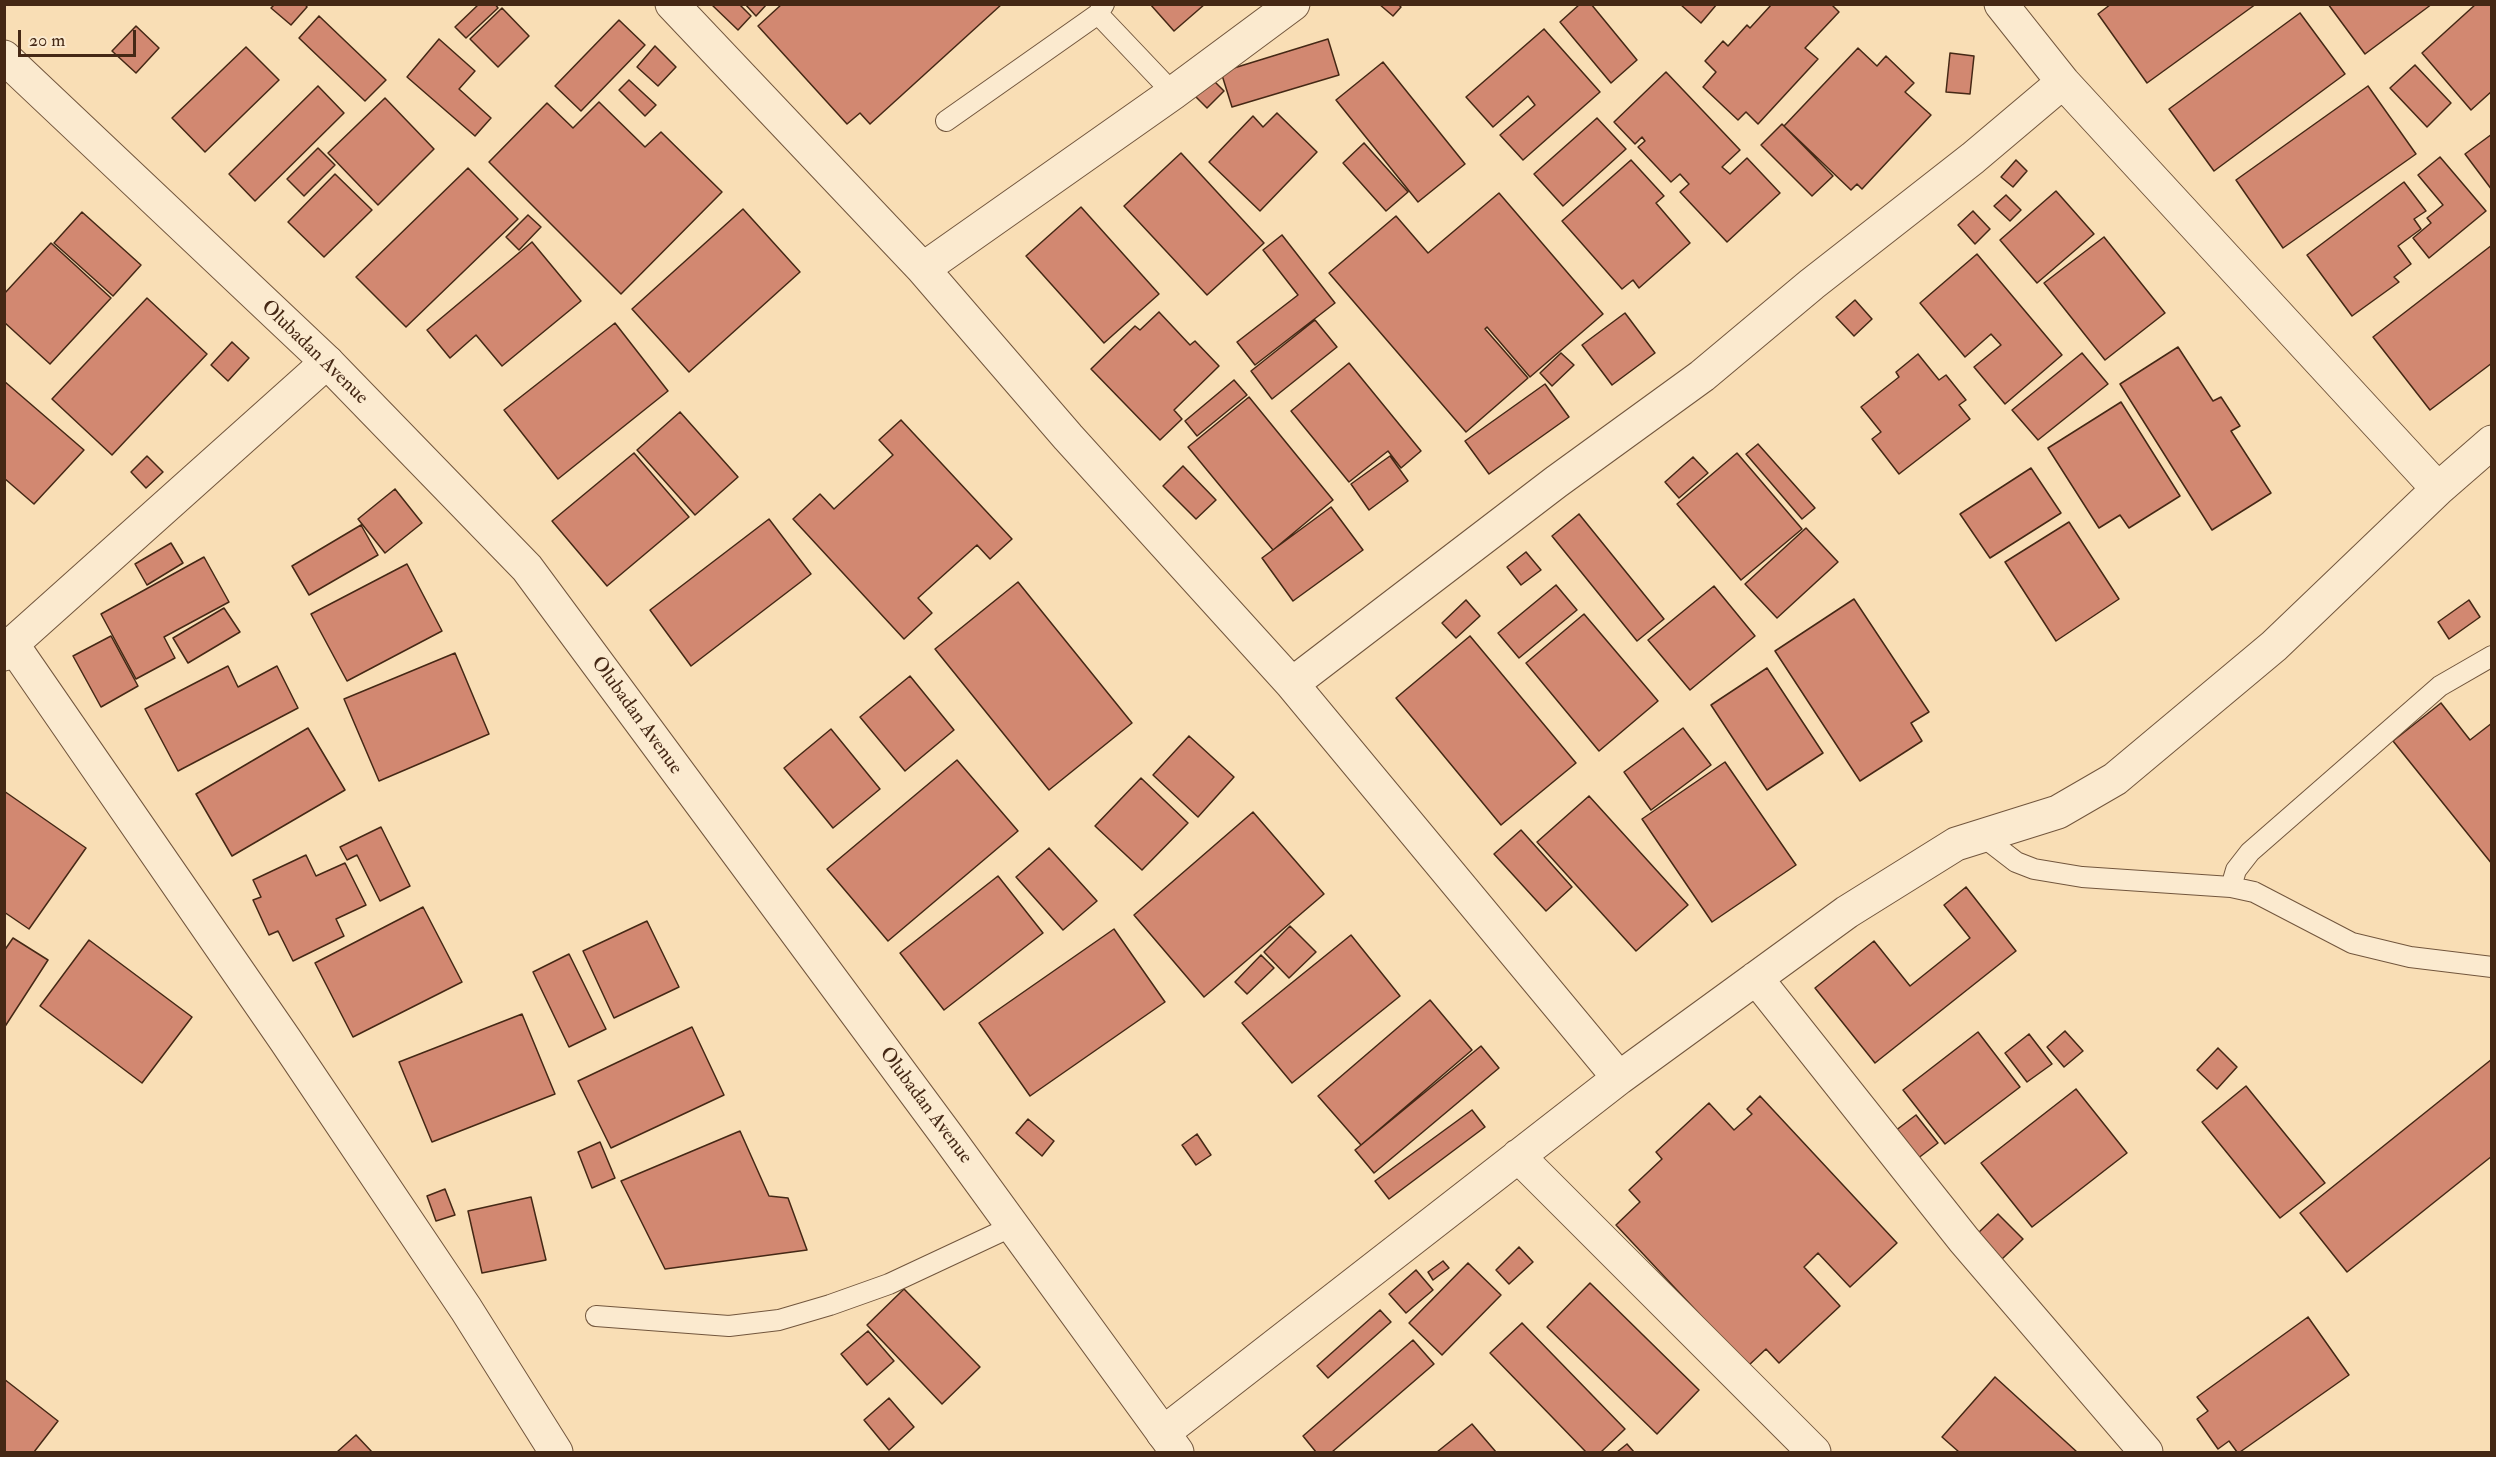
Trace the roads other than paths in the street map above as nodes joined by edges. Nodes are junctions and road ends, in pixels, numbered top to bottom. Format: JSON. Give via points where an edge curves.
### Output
{"nodes":[{"id":1,"x":672,"y":4,"type":"edge"},
{"id":2,"x":1293,"y":4,"type":"edge"},
{"id":3,"x":2001,"y":4,"type":"edge"},
{"id":4,"x":1101,"y":9,"type":"edge"},
{"id":5,"x":4,"y":57,"type":"edge"},
{"id":6,"x":2063,"y":82,"type":"junction"},
{"id":7,"x":1173,"y":93,"type":"junction"},
{"id":8,"x":946,"y":121,"type":"dead end"},
{"id":9,"x":923,"y":268,"type":"junction"},
{"id":10,"x":327,"y":362,"type":"junction"},
{"id":11,"x":2492,"y":442,"type":"edge"},
{"id":12,"x":2438,"y":489,"type":"junction"},
{"id":13,"x":8,"y":649,"type":"edge"},
{"id":14,"x":2492,"y":656,"type":"edge"},
{"id":15,"x":1292,"y":684,"type":"junction"},
{"id":16,"x":1981,"y":835,"type":"junction"},
{"id":17,"x":2231,"y":887,"type":"junction"},
{"id":18,"x":2492,"y":967,"type":"edge"},
{"id":19,"x":1756,"y":978,"type":"junction"},
{"id":20,"x":1619,"y":1078,"type":"junction"},
{"id":21,"x":1518,"y":1156,"type":"junction"},
{"id":22,"x":1013,"y":1226,"type":"junction"},
{"id":23,"x":596,"y":1316,"type":"dead end"},
{"id":24,"x":1170,"y":1443,"type":"edge"},
{"id":25,"x":556,"y":1452,"type":"edge"},
{"id":26,"x":1814,"y":1452,"type":"edge"},
{"id":27,"x":2146,"y":1452,"type":"edge"}],
"edges":[{"from":1,"to":9,"type":"street"},
{"from":2,"to":7,"type":"street"},
{"from":3,"to":6,"type":"street"},
{"from":4,"to":7,"type":"lane"},
{"from":4,"to":8,"type":"lane"},
{"from":5,"to":10,"type":"street","name":"Olubadan Avenue"},
{"from":6,"to":12,"type":"street"},
{"from":6,"to":15,"type":"street","via":[[1702,376]]},
{"from":7,"to":9,"type":"street"},
{"from":9,"to":15,"type":"street","via":[[1068,437]]},
{"from":10,"to":13,"type":"street"},
{"from":10,"to":22,"type":"street","name":"Olubadan Avenue","via":[[527,568]]},
{"from":11,"to":12,"type":"street"},
{"from":12,"to":16,"type":"street","via":[[2274,646],[2115,779],[2058,812]]},
{"from":13,"to":25,"type":"street","via":[[306,1071],[466,1309]]},
{"from":14,"to":17,"type":"lane","via":[[2440,686],[2250,852],[2236,870]]},
{"from":15,"to":20,"type":"street"},
{"from":16,"to":17,"type":"lane","via":[[2016,862],[2034,869],[2082,877]]},
{"from":16,"to":19,"type":"street","via":[[1956,844],[1847,912]]},
{"from":17,"to":18,"type":"lane","via":[[2254,892],[2352,943],[2410,957]]},
{"from":19,"to":20,"type":"street"},
{"from":19,"to":27,"type":"street","via":[[1964,1240]]},
{"from":20,"to":21,"type":"street"},
{"from":21,"to":24,"type":"street"},
{"from":21,"to":26,"type":"street"},
{"from":22,"to":23,"type":"lane","via":[[889,1284],[779,1320],[729,1326]]},
{"from":22,"to":24,"type":"street","name":"Olubadan Avenue"}]}
